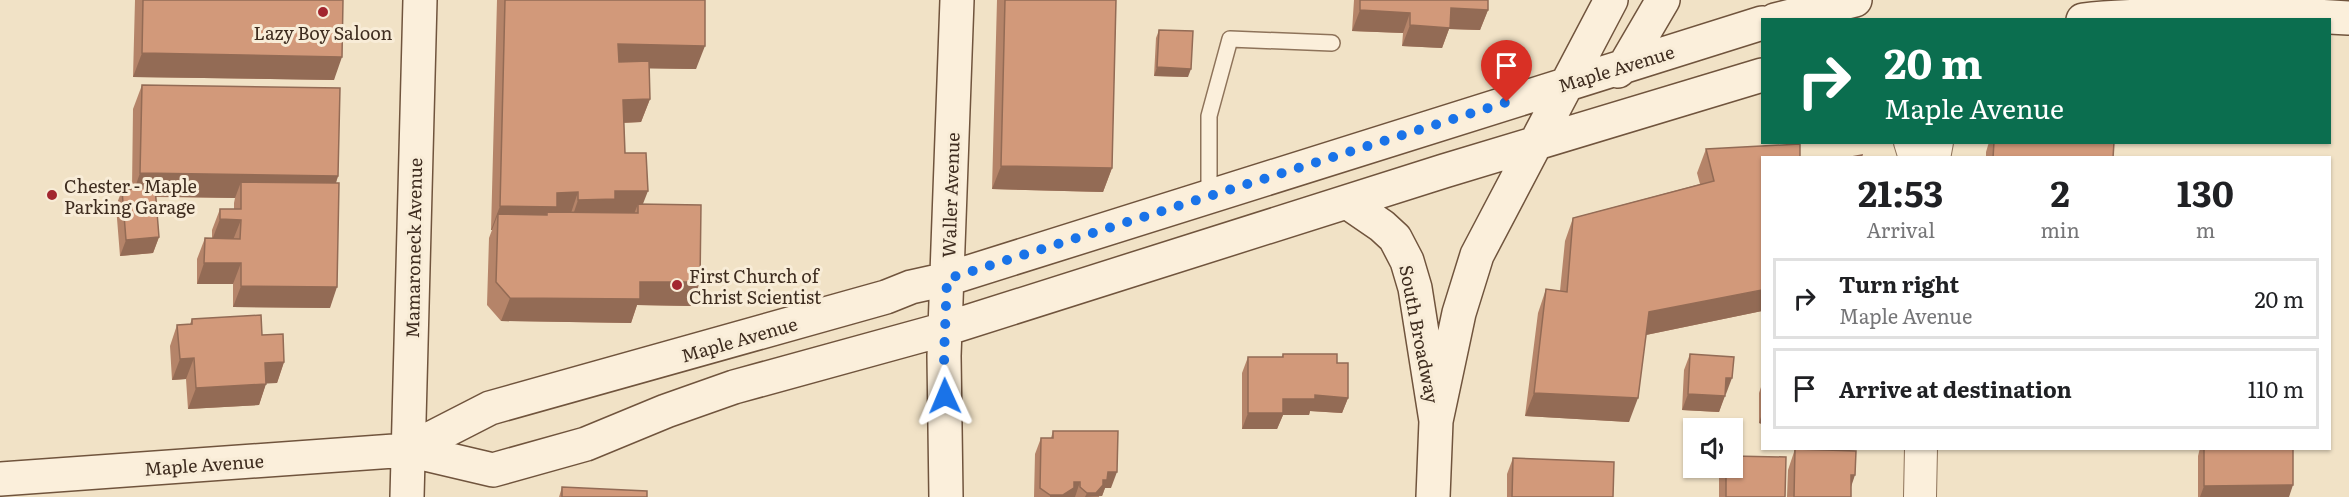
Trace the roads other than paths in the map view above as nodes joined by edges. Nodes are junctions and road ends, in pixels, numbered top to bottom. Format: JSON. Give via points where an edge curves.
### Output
{"nodes":[{"id":1,"x":420,"y":0,"type":"edge"},
{"id":2,"x":957,"y":0,"type":"edge"},
{"id":3,"x":1611,"y":0,"type":"edge"},
{"id":4,"x":1663,"y":0,"type":"edge"},
{"id":5,"x":1855,"y":0,"type":"edge"},
{"id":6,"x":2255,"y":17,"type":"edge"},
{"id":7,"x":1783,"y":18,"type":"edge"},
{"id":8,"x":2100,"y":18,"type":"edge"},
{"id":9,"x":2349,"y":18,"type":"edge"},
{"id":10,"x":1761,"y":23,"type":"edge"},
{"id":11,"x":1332,"y":43,"type":"dead end"},
{"id":12,"x":1625,"y":65,"type":"junction"},
{"id":13,"x":1761,"y":75,"type":"edge"},
{"id":14,"x":1567,"y":83,"type":"junction"},
{"id":15,"x":1536,"y":144,"type":"junction"},
{"id":16,"x":1209,"y":196,"type":"junction"},
{"id":17,"x":1347,"y":202,"type":"junction"},
{"id":18,"x":947,"y":279,"type":"junction"},
{"id":19,"x":945,"y":329,"type":"junction"},
{"id":20,"x":1436,"y":421,"type":"junction"},
{"id":21,"x":408,"y":450,"type":"junction"},
{"id":22,"x":1921,"y":450,"type":"edge"},
{"id":23,"x":11,"y":484,"type":"edge"},
{"id":24,"x":407,"y":497,"type":"edge"},
{"id":25,"x":946,"y":497,"type":"edge"},
{"id":26,"x":1432,"y":497,"type":"edge"},
{"id":27,"x":1920,"y":497,"type":"edge"}],
"edges":[{"from":1,"to":21,"type":"main road","name":"Mamaroneck Avenue"},
{"from":2,"to":18,"type":"main road","name":"Waller Avenue"},
{"from":3,"to":14,"type":"main road","name":"South Broadway"},
{"from":4,"to":12,"type":"main road","name":"South Broadway"},
{"from":5,"to":7,"type":"main road"},
{"from":6,"to":8,"type":"main road"},
{"from":6,"to":9,"type":"main road"},
{"from":10,"to":12,"type":"main road","name":"Maple Avenue"},
{"from":11,"to":16,"type":"lane","via":[[1230,39],[1209,116]]},
{"from":12,"to":14,"type":"main road","name":"Maple Avenue"},
{"from":12,"to":15,"type":"main road","name":"South Broadway"},
{"from":13,"to":15,"type":"main road","name":"Maple Avenue"},
{"from":14,"to":15,"type":"main road","name":"South Broadway"},
{"from":14,"to":16,"type":"main road","name":"Maple Avenue"},
{"from":15,"to":17,"type":"main road","name":"Maple Avenue"},
{"from":15,"to":20,"type":"main road","name":"South Broadway","via":[[1477,255],[1459,313]]},
{"from":16,"to":18,"type":"main road","name":"Maple Avenue"},
{"from":17,"to":19,"type":"main road","name":"Maple Avenue"},
{"from":17,"to":20,"type":"main road","name":"South Broadway","via":[[1395,238],[1407,261],[1415,288]]},
{"from":18,"to":19,"type":"main road","name":"Waller Avenue"},
{"from":18,"to":21,"type":"main road","name":"Maple Avenue","via":[[490,408]]},
{"from":19,"to":21,"type":"main road","name":"Maple Avenue","via":[[734,387],[586,444],[493,470]]},
{"from":19,"to":25,"type":"main road","name":"Waller Avenue"},
{"from":20,"to":26,"type":"main road","name":"South Broadway"},
{"from":21,"to":23,"type":"main road","name":"Maple Avenue"},
{"from":21,"to":24,"type":"main road","name":"Mamaroneck Avenue"},
{"from":22,"to":27,"type":"street"}]}
